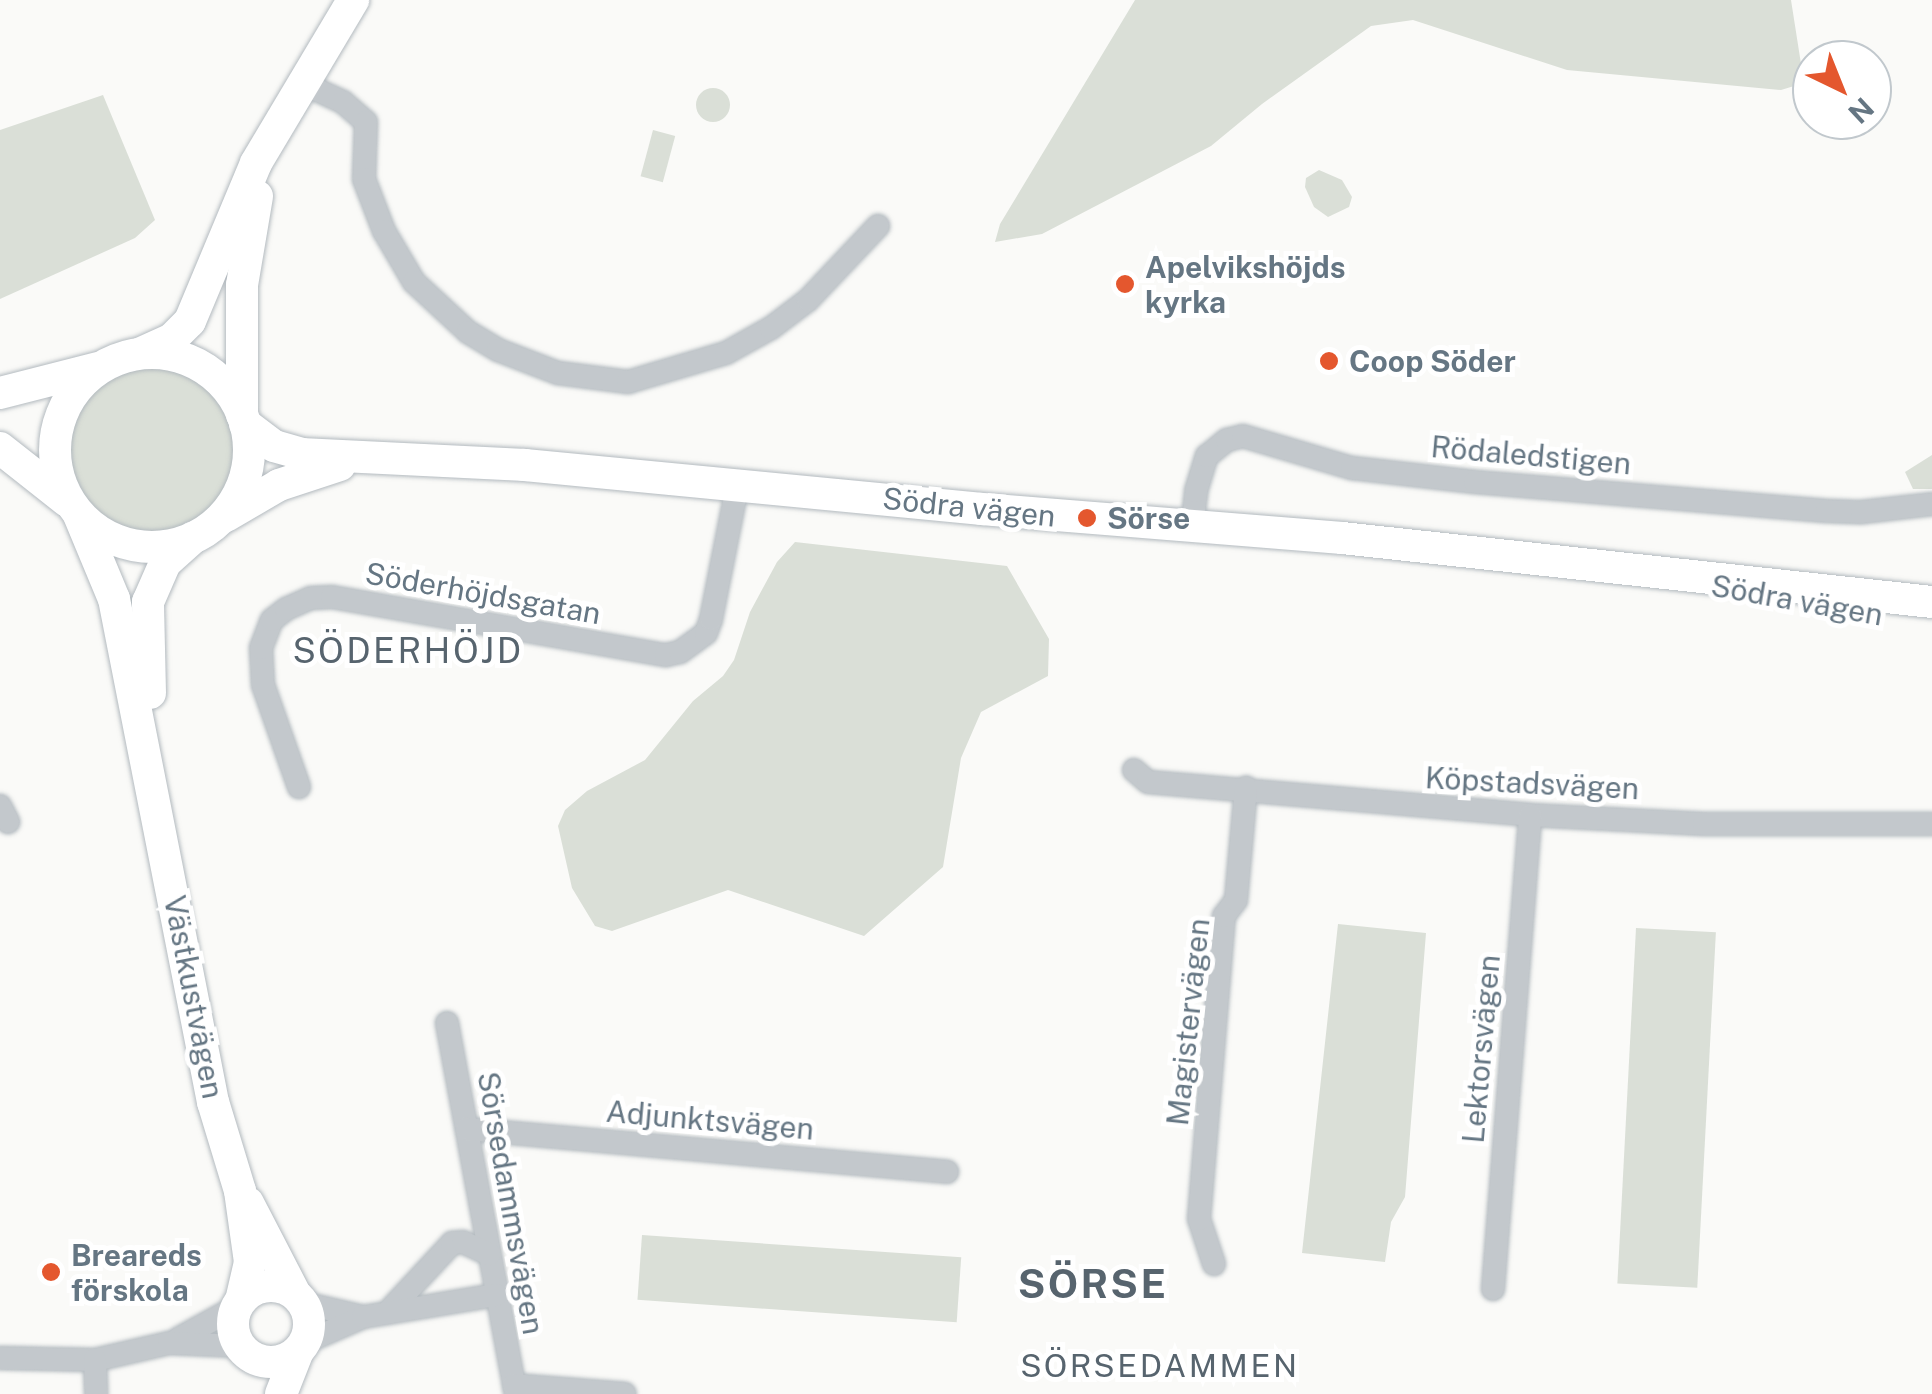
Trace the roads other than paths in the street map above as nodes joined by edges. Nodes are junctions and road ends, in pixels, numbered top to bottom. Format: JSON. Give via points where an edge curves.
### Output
{"nodes":[{"id":1,"x":352,"y":0,"type":"edge"},
{"id":2,"x":298,"y":94,"type":"junction"},
{"id":3,"x":878,"y":226,"type":"dead end"},
{"id":4,"x":142,"y":354,"type":"junction"},
{"id":5,"x":102,"y":367,"type":"junction"},
{"id":6,"x":0,"y":393,"type":"edge"},
{"id":7,"x":244,"y":419,"type":"junction"},
{"id":8,"x":0,"y":448,"type":"edge"},
{"id":9,"x":394,"y":457,"type":"junction"},
{"id":10,"x":738,"y":483,"type":"junction"},
{"id":11,"x":1932,"y":504,"type":"edge"},
{"id":12,"x":76,"y":511,"type":"junction"},
{"id":13,"x":1192,"y":526,"type":"junction"},
{"id":14,"x":205,"y":530,"type":"junction"},
{"id":15,"x":1663,"y":574,"type":"junction"},
{"id":16,"x":1932,"y":602,"type":"edge"},
{"id":17,"x":1932,"y":623,"type":"edge"},
{"id":18,"x":1134,"y":770,"type":"dead end"},
{"id":19,"x":1246,"y":786,"type":"junction"},
{"id":20,"x":299,"y":788,"type":"dead end"},
{"id":21,"x":157,"y":802,"type":"junction"},
{"id":22,"x":1530,"y":814,"type":"junction"},
{"id":23,"x":1932,"y":824,"type":"edge"},
{"id":24,"x":447,"y":1023,"type":"dead end"},
{"id":25,"x":467,"y":1129,"type":"junction"},
{"id":26,"x":946,"y":1172,"type":"dead end"},
{"id":27,"x":240,"y":1190,"type":"junction"},
{"id":28,"x":490,"y":1254,"type":"junction"},
{"id":29,"x":1214,"y":1264,"type":"dead end"},
{"id":30,"x":1492,"y":1289,"type":"dead end"},
{"id":31,"x":496,"y":1295,"type":"junction"},
{"id":32,"x":299,"y":1299,"type":"junction"},
{"id":33,"x":239,"y":1303,"type":"junction"},
{"id":34,"x":387,"y":1313,"type":"junction"},
{"id":35,"x":363,"y":1318,"type":"junction"},
{"id":36,"x":169,"y":1343,"type":"junction"},
{"id":37,"x":301,"y":1347,"type":"junction"},
{"id":38,"x":242,"y":1349,"type":"junction"},
{"id":39,"x":0,"y":1358,"type":"edge"},
{"id":40,"x":95,"y":1360,"type":"junction"},
{"id":41,"x":515,"y":1390,"type":"edge"},
{"id":42,"x":96,"y":1394,"type":"edge"},
{"id":43,"x":258,"y":1394,"type":"edge"},
{"id":44,"x":280,"y":1394,"type":"edge"},
{"id":45,"x":625,"y":1394,"type":"edge"}],
"edges":[{"from":1,"to":2,"type":"street"},
{"from":2,"to":3,"type":"street","via":[[343,102],[366,122],[364,179],[414,282],[468,332],[558,373],[628,382],[726,353],[808,300]]},
{"from":2,"to":4,"type":"street","via":[[256,162],[190,321]]},
{"from":2,"to":7,"type":"street","via":[[260,188],[245,255]]},
{"from":4,"to":5,"type":"street"},
{"from":4,"to":7,"type":"street","via":[[169,354],[206,369]]},
{"from":5,"to":6,"type":"street"},
{"from":5,"to":12,"type":"street","via":[[72,395],[56,434],[58,477]]},
{"from":7,"to":9,"type":"street","name":"Södra vägen","via":[[287,452]]},
{"from":7,"to":14,"type":"street","via":[[244,478],[231,505]]},
{"from":8,"to":12,"type":"street","name":"Västkustvägen"},
{"from":9,"to":10,"type":"street","name":"Södra vägen"},
{"from":9,"to":14,"type":"street","name":"Södra vägen","via":[[304,475]]},
{"from":10,"to":13,"type":"street","name":"Södra vägen"},
{"from":10,"to":20,"type":"street","name":"Söderhöjdsgatan","via":[[712,619],[706,634],[680,652],[666,655],[332,598],[286,608],[272,620],[261,648],[263,685]]},
{"from":11,"to":13,"type":"street","name":"Rödaledstigen","via":[[1827,511],[1475,482],[1352,468],[1243,436],[1208,456]]},
{"from":12,"to":14,"type":"street","via":[[108,537],[133,545],[173,544]]},
{"from":12,"to":21,"type":"street","name":"Västkustvägen","via":[[114,600]]},
{"from":13,"to":15,"type":"street","name":"Södra vägen"},
{"from":14,"to":21,"type":"street","name":"Västkustvägen","via":[[165,563],[148,602]]},
{"from":15,"to":16,"type":"street","name":"Södra vägen"},
{"from":15,"to":17,"type":"street","name":"Södra vägen","via":[[1763,599]]},
{"from":18,"to":19,"type":"street","name":"Köpstadsvägen","via":[[1148,782]]},
{"from":19,"to":22,"type":"street","name":"Köpstadsvägen"},
{"from":19,"to":29,"type":"street","name":"Magistervägen","via":[[1236,900],[1224,916],[1199,1219]]},
{"from":21,"to":27,"type":"street","name":"Västkustvägen","via":[[213,1102]]},
{"from":22,"to":23,"type":"street","name":"Köpstadsvägen","via":[[1704,824]]},
{"from":22,"to":30,"type":"street","name":"Lektorsvägen"},
{"from":24,"to":25,"type":"street","name":"Sörsedammsvägen"},
{"from":25,"to":26,"type":"street","name":"Adjunktsvägen"},
{"from":25,"to":28,"type":"street","name":"Sörsedammsvägen"},
{"from":27,"to":32,"type":"street","name":"Västkustvägen"},
{"from":27,"to":33,"type":"street","name":"Västkustvägen","via":[[250,1262]]},
{"from":28,"to":31,"type":"street","name":"Sörsedammsvägen"},
{"from":28,"to":34,"type":"street","via":[[452,1243]]},
{"from":31,"to":34,"type":"street"},
{"from":31,"to":41,"type":"street","name":"Sörsedammsvägen"},
{"from":32,"to":33,"type":"street","via":[[273,1285]]},
{"from":32,"to":35,"type":"street"},
{"from":32,"to":37,"type":"street","via":[[309,1316]]},
{"from":33,"to":36,"type":"street"},
{"from":33,"to":38,"type":"street","via":[[232,1327]]},
{"from":34,"to":35,"type":"street"},
{"from":35,"to":37,"type":"street"},
{"from":36,"to":38,"type":"street"},
{"from":36,"to":40,"type":"street"},
{"from":37,"to":38,"type":"street","via":[[271,1362]]},
{"from":37,"to":44,"type":"street"},
{"from":38,"to":43,"type":"street"},
{"from":39,"to":40,"type":"street"},
{"from":40,"to":42,"type":"street"},
{"from":41,"to":45,"type":"street"}]}
